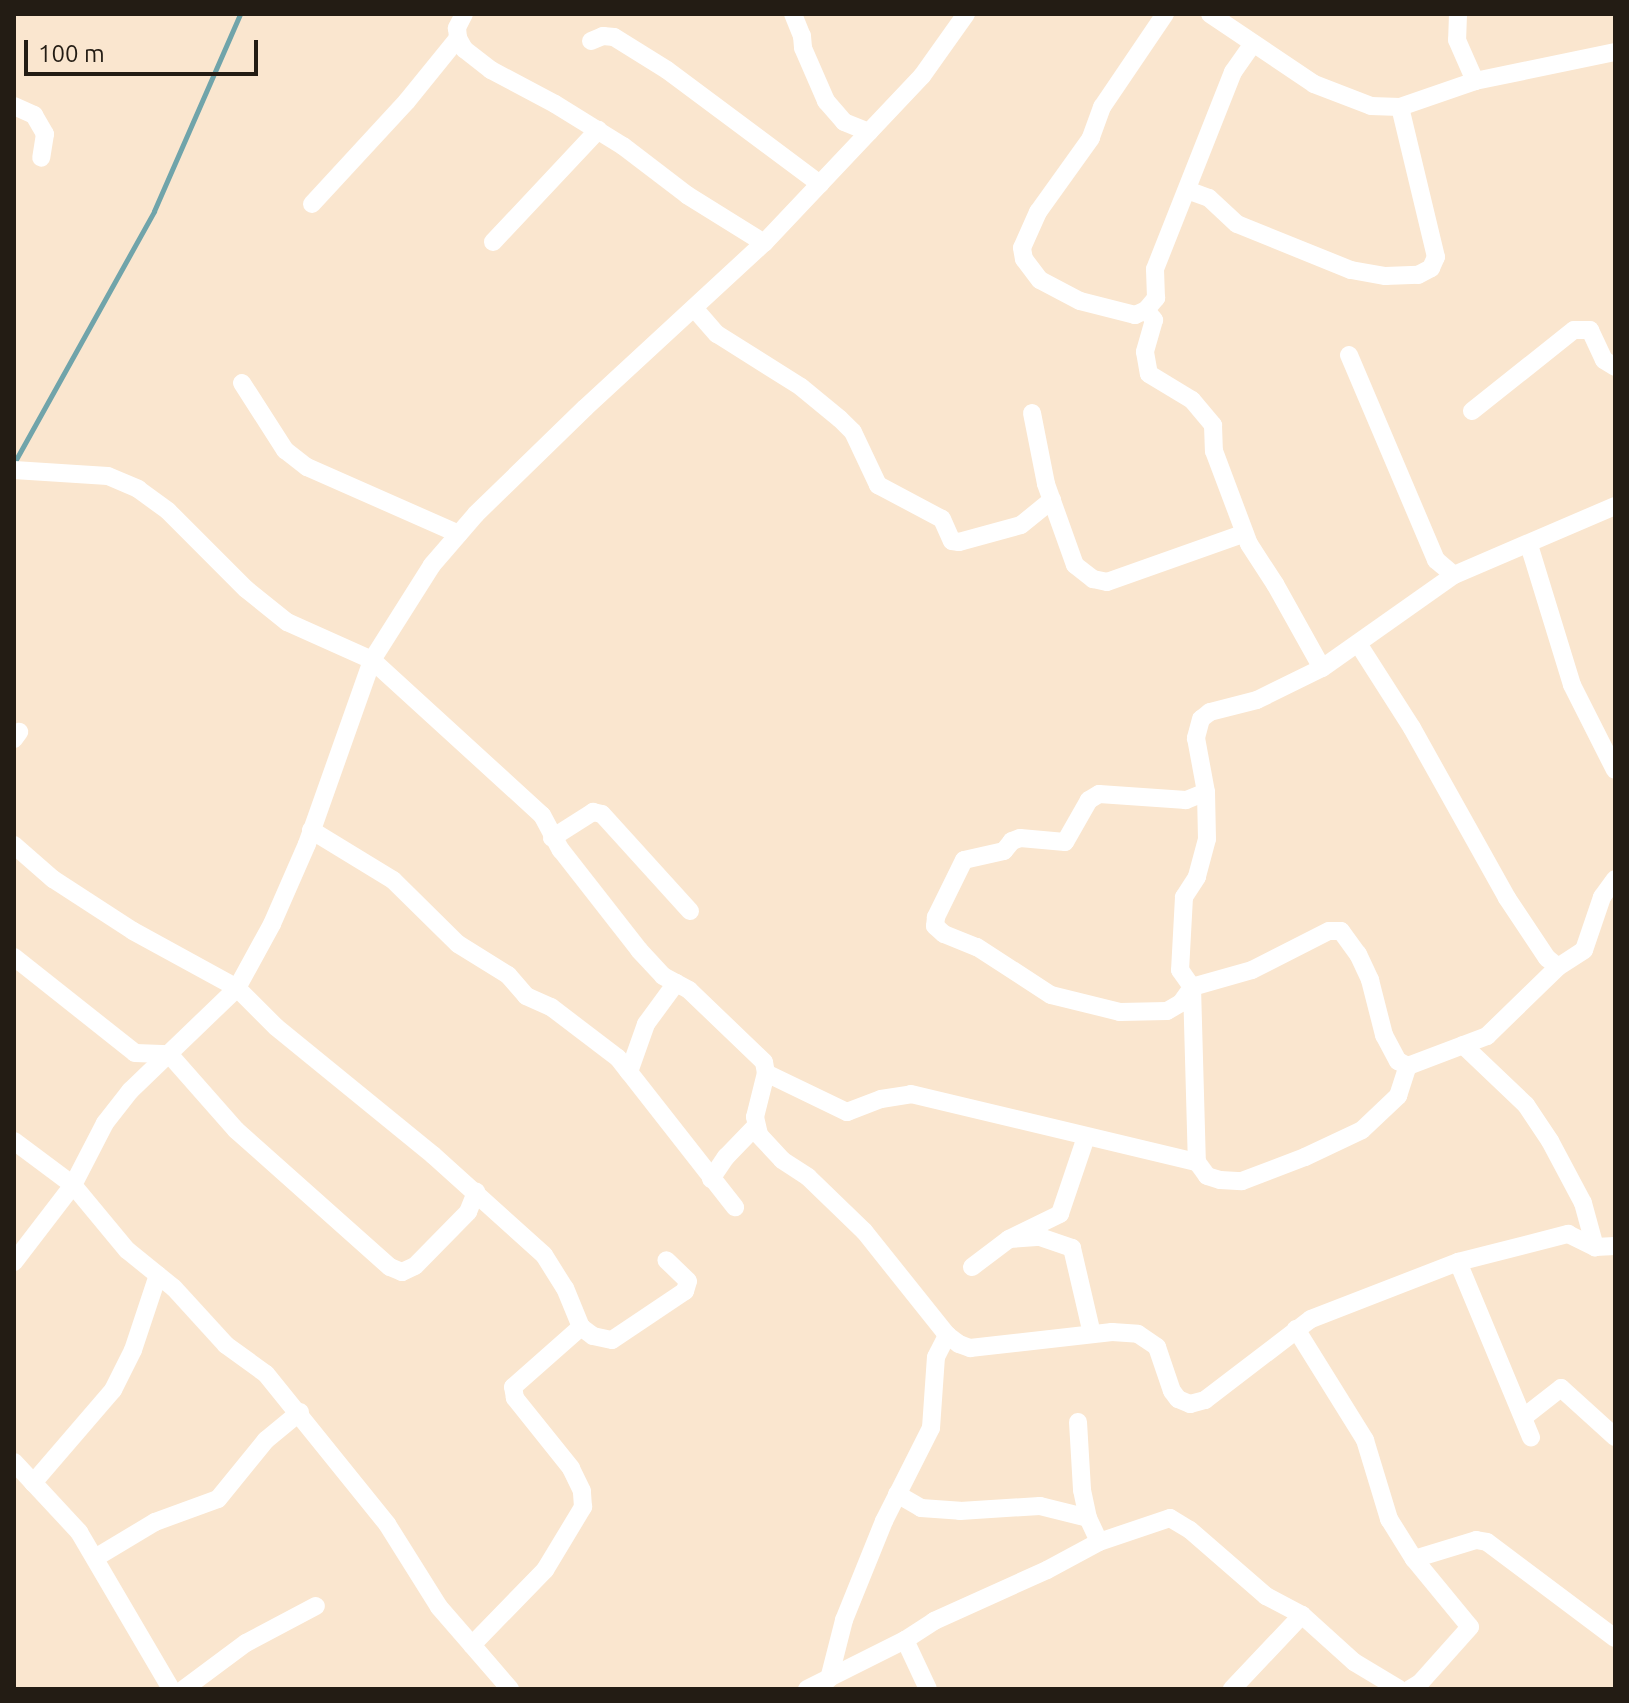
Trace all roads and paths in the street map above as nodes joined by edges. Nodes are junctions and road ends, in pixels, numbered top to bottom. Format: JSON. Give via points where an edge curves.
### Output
{"nodes":[{"id":1,"x":464,"y":14,"type":"edge"},
{"id":2,"x":793,"y":14,"type":"edge"},
{"id":3,"x":966,"y":14,"type":"edge"},
{"id":4,"x":1165,"y":14,"type":"edge"},
{"id":5,"x":1210,"y":14,"type":"edge"},
{"id":6,"x":1458,"y":14,"type":"edge"},
{"id":7,"x":458,"y":38,"type":"junction"},
{"id":8,"x":591,"y":41,"type":"dead end"},
{"id":9,"x":1253,"y":43,"type":"junction"},
{"id":10,"x":1615,"y":52,"type":"edge"},
{"id":11,"x":1475,"y":81,"type":"junction"},
{"id":12,"x":14,"y":106,"type":"edge"},
{"id":13,"x":1400,"y":107,"type":"junction"},
{"id":14,"x":598,"y":130,"type":"junction"},
{"id":15,"x":869,"y":132,"type":"junction"},
{"id":16,"x":41,"y":158,"type":"dead end"},
{"id":17,"x":820,"y":184,"type":"junction"},
{"id":18,"x":1187,"y":190,"type":"junction"},
{"id":19,"x":312,"y":204,"type":"dead end"},
{"id":20,"x":493,"y":242,"type":"dead end"},
{"id":21,"x":764,"y":243,"type":"junction"},
{"id":22,"x":694,"y":308,"type":"junction"},
{"id":23,"x":1146,"y":310,"type":"junction"},
{"id":24,"x":1349,"y":355,"type":"dead end"},
{"id":25,"x":1615,"y":367,"type":"edge"},
{"id":26,"x":242,"y":383,"type":"dead end"},
{"id":27,"x":1472,"y":411,"type":"dead end"},
{"id":28,"x":1032,"y":413,"type":"dead end"},
{"id":29,"x":14,"y":470,"type":"edge"},
{"id":30,"x":1052,"y":500,"type":"junction"},
{"id":31,"x":1615,"y":506,"type":"edge"},
{"id":32,"x":1245,"y":533,"type":"junction"},
{"id":33,"x":459,"y":534,"type":"junction"},
{"id":34,"x":1529,"y":545,"type":"junction"},
{"id":35,"x":1454,"y":575,"type":"junction"},
{"id":36,"x":1359,"y":645,"type":"junction"},
{"id":37,"x":372,"y":660,"type":"junction"},
{"id":38,"x":1322,"y":668,"type":"junction"},
{"id":39,"x":1615,"y":770,"type":"edge"},
{"id":40,"x":1206,"y":792,"type":"junction"},
{"id":41,"x":311,"y":830,"type":"junction"},
{"id":42,"x":552,"y":838,"type":"junction"},
{"id":43,"x":14,"y":845,"type":"edge"},
{"id":44,"x":1615,"y":879,"type":"edge"},
{"id":45,"x":690,"y":911,"type":"dead end"},
{"id":46,"x":14,"y":957,"type":"edge"},
{"id":47,"x":1558,"y":967,"type":"junction"},
{"id":48,"x":676,"y":983,"type":"junction"},
{"id":49,"x":1192,"y":987,"type":"junction"},
{"id":50,"x":237,"y":988,"type":"junction"},
{"id":51,"x":1463,"y":1045,"type":"junction"},
{"id":52,"x":169,"y":1054,"type":"junction"},
{"id":53,"x":1408,"y":1066,"type":"junction"},
{"id":54,"x":629,"y":1072,"type":"junction"},
{"id":55,"x":766,"y":1073,"type":"junction"},
{"id":56,"x":755,"y":1127,"type":"junction"},
{"id":57,"x":1086,"y":1137,"type":"junction"},
{"id":58,"x":14,"y":1141,"type":"edge"},
{"id":59,"x":1197,"y":1162,"type":"junction"},
{"id":60,"x":711,"y":1179,"type":"junction"},
{"id":61,"x":73,"y":1185,"type":"junction"},
{"id":62,"x":476,"y":1192,"type":"junction"},
{"id":63,"x":735,"y":1207,"type":"dead end"},
{"id":64,"x":1009,"y":1239,"type":"junction"},
{"id":65,"x":1615,"y":1246,"type":"edge"},
{"id":66,"x":1595,"y":1247,"type":"junction"},
{"id":67,"x":666,"y":1260,"type":"dead end"},
{"id":68,"x":14,"y":1262,"type":"edge"},
{"id":69,"x":1458,"y":1262,"type":"junction"},
{"id":70,"x":972,"y":1267,"type":"dead end"},
{"id":71,"x":158,"y":1275,"type":"junction"},
{"id":72,"x":581,"y":1327,"type":"junction"},
{"id":73,"x":1296,"y":1329,"type":"junction"},
{"id":74,"x":1092,"y":1334,"type":"junction"},
{"id":75,"x":947,"y":1335,"type":"junction"},
{"id":76,"x":300,"y":1412,"type":"junction"},
{"id":77,"x":1524,"y":1417,"type":"junction"},
{"id":78,"x":1078,"y":1422,"type":"dead end"},
{"id":79,"x":1531,"y":1437,"type":"dead end"},
{"id":80,"x":1615,"y":1437,"type":"edge"},
{"id":81,"x":14,"y":1462,"type":"edge"},
{"id":82,"x":33,"y":1483,"type":"junction"},
{"id":83,"x":897,"y":1494,"type":"junction"},
{"id":84,"x":1088,"y":1518,"type":"junction"},
{"id":85,"x":1099,"y":1542,"type":"junction"},
{"id":86,"x":95,"y":1558,"type":"junction"},
{"id":87,"x":1414,"y":1559,"type":"junction"},
{"id":88,"x":316,"y":1606,"type":"dead end"},
{"id":89,"x":1302,"y":1615,"type":"junction"},
{"id":90,"x":1615,"y":1638,"type":"edge"},
{"id":91,"x":905,"y":1640,"type":"junction"},
{"id":92,"x":472,"y":1645,"type":"junction"},
{"id":93,"x":829,"y":1679,"type":"junction"},
{"id":94,"x":171,"y":1689,"type":"edge"},
{"id":95,"x":184,"y":1689,"type":"edge"},
{"id":96,"x":510,"y":1689,"type":"edge"},
{"id":97,"x":807,"y":1689,"type":"edge"},
{"id":98,"x":928,"y":1689,"type":"edge"},
{"id":99,"x":1232,"y":1689,"type":"edge"},
{"id":100,"x":1399,"y":1689,"type":"edge"},
{"id":101,"x":1410,"y":1689,"type":"edge"}],
"edges":[{"from":1,"to":7,"type":"street"},
{"from":2,"to":15,"type":"street","via":[[826,101],[844,122]]},
{"from":3,"to":15,"type":"street","via":[[922,76]]},
{"from":4,"to":23,"type":"street","via":[[1102,107],[1091,138],[1038,212],[1022,248],[1040,280],[1080,301],[1135,315]]},
{"from":5,"to":9,"type":"street"},
{"from":6,"to":11,"type":"street","via":[[1457,40]]},
{"from":7,"to":14,"type":"street","via":[[491,70]]},
{"from":7,"to":19,"type":"street"},
{"from":8,"to":17,"type":"street","via":[[614,37],[667,70]]},
{"from":9,"to":13,"type":"street","via":[[1314,84],[1371,106]]},
{"from":9,"to":18,"type":"street","via":[[1233,72]]},
{"from":10,"to":11,"type":"street"},
{"from":11,"to":13,"type":"street"},
{"from":12,"to":16,"type":"street","via":[[34,115],[45,134]]},
{"from":13,"to":18,"type":"street","via":[[1436,257],[1431,268],[1418,275],[1351,270],[1237,224],[1209,198]]},
{"from":14,"to":20,"type":"street"},
{"from":14,"to":21,"type":"street"},
{"from":15,"to":17,"type":"street"},
{"from":17,"to":21,"type":"street"},
{"from":18,"to":23,"type":"street","via":[[1155,269],[1156,298]]},
{"from":21,"to":22,"type":"street"},
{"from":22,"to":30,"type":"street","via":[[717,334],[801,387],[840,419],[853,432],[878,485],[942,519],[952,541],[1021,525]]},
{"from":22,"to":33,"type":"street"},
{"from":23,"to":32,"type":"street","via":[[1154,320],[1145,352],[1149,374],[1192,400],[1213,425],[1214,451]]},
{"from":24,"to":35,"type":"street","via":[[1436,560]]},
{"from":25,"to":27,"type":"street","via":[[1604,360],[1590,330],[1574,330]]},
{"from":26,"to":33,"type":"street","via":[[285,450],[307,467]]},
{"from":28,"to":30,"type":"street"},
{"from":29,"to":37,"type":"street","via":[[108,476],[138,489],[287,622]]},
{"from":30,"to":32,"type":"street","via":[[1075,565],[1107,582]]},
{"from":31,"to":34,"type":"street"},
{"from":32,"to":38,"type":"street"},
{"from":33,"to":37,"type":"street","via":[[432,565]]},
{"from":34,"to":35,"type":"street"},
{"from":34,"to":39,"type":"street","via":[[1572,685]]},
{"from":35,"to":36,"type":"street"},
{"from":36,"to":38,"type":"street"},
{"from":36,"to":47,"type":"street","via":[[1507,898]]},
{"from":37,"to":41,"type":"street"},
{"from":37,"to":42,"type":"street","via":[[542,815]]},
{"from":38,"to":40,"type":"street","via":[[1257,700],[1201,719],[1196,738]]},
{"from":40,"to":49,"type":"street","via":[[1207,839],[1197,877],[1184,897],[1180,970]]},
{"from":40,"to":49,"type":"street","via":[[1186,800],[1093,796],[1065,842],[1020,838],[1004,851],[964,860],[935,926],[1051,995],[1120,1012],[1167,1011]]},
{"from":41,"to":50,"type":"street","via":[[272,924]]},
{"from":41,"to":54,"type":"street","via":[[393,880],[458,944],[508,975],[526,996],[551,1007]]},
{"from":42,"to":45,"type":"street","via":[[593,812],[602,814]]},
{"from":42,"to":48,"type":"street","via":[[600,904],[663,976]]},
{"from":43,"to":50,"type":"street","via":[[53,879],[133,931]]},
{"from":44,"to":47,"type":"street","via":[[1602,897],[1584,950]]},
{"from":46,"to":52,"type":"street","via":[[135,1053]]},
{"from":47,"to":51,"type":"street","via":[[1487,1036]]},
{"from":48,"to":54,"type":"street","via":[[646,1024]]},
{"from":48,"to":55,"type":"street","via":[[764,1062]]},
{"from":49,"to":53,"type":"street","via":[[1252,970],[1329,931],[1341,931],[1370,980],[1384,1035],[1398,1061]]},
{"from":49,"to":59,"type":"street"},
{"from":50,"to":52,"type":"street"},
{"from":50,"to":62,"type":"street","via":[[276,1027]]},
{"from":51,"to":53,"type":"street"},
{"from":51,"to":66,"type":"street","via":[[1526,1105],[1550,1141],[1583,1203]]},
{"from":52,"to":61,"type":"street","via":[[105,1123]]},
{"from":52,"to":62,"type":"street","via":[[236,1130],[390,1267],[402,1272],[415,1266],[468,1212]]},
{"from":53,"to":59,"type":"street","via":[[1398,1096],[1385,1111],[1362,1130],[1305,1157],[1242,1181],[1207,1176]]},
{"from":54,"to":60,"type":"street"},
{"from":55,"to":56,"type":"street"},
{"from":55,"to":57,"type":"street","via":[[847,1112],[911,1094]]},
{"from":56,"to":60,"type":"street"},
{"from":56,"to":75,"type":"street","via":[[782,1160],[808,1177],[864,1231]]},
{"from":57,"to":59,"type":"street"},
{"from":57,"to":64,"type":"street","via":[[1060,1214]]},
{"from":58,"to":61,"type":"street"},
{"from":60,"to":63,"type":"street"},
{"from":61,"to":68,"type":"street"},
{"from":61,"to":71,"type":"street","via":[[127,1250]]},
{"from":62,"to":72,"type":"street","via":[[544,1255]]},
{"from":64,"to":70,"type":"street"},
{"from":64,"to":74,"type":"street","via":[[1040,1237],[1072,1248]]},
{"from":65,"to":66,"type":"street"},
{"from":66,"to":69,"type":"street","via":[[1568,1234]]},
{"from":67,"to":72,"type":"street","via":[[688,1281],[685,1291],[612,1340]]},
{"from":69,"to":73,"type":"street","via":[[1329,1311]]},
{"from":69,"to":77,"type":"street"},
{"from":71,"to":76,"type":"street"},
{"from":71,"to":82,"type":"street","via":[[133,1350],[113,1390]]},
{"from":72,"to":92,"type":"street","via":[[513,1387],[515,1398],[571,1468],[583,1507],[545,1570]]},
{"from":73,"to":74,"type":"street","via":[[1205,1400],[1190,1404],[1172,1391],[1151,1340],[1138,1334]]},
{"from":73,"to":87,"type":"street","via":[[1365,1440],[1389,1519]]},
{"from":74,"to":75,"type":"street","via":[[970,1348]]},
{"from":75,"to":83,"type":"street","via":[[936,1357],[931,1428]]},
{"from":76,"to":86,"type":"street","via":[[266,1440],[218,1499],[155,1522]]},
{"from":76,"to":92,"type":"street"},
{"from":77,"to":79,"type":"street"},
{"from":77,"to":80,"type":"street","via":[[1561,1388]]},
{"from":78,"to":84,"type":"street"},
{"from":81,"to":82,"type":"street"},
{"from":82,"to":86,"type":"street","via":[[79,1532]]},
{"from":83,"to":84,"type":"street","via":[[921,1508],[1040,1506]]},
{"from":83,"to":93,"type":"street","via":[[844,1620]]},
{"from":84,"to":85,"type":"street"},
{"from":85,"to":89,"type":"street","via":[[1170,1518],[1266,1596]]},
{"from":85,"to":91,"type":"street"},
{"from":86,"to":94,"type":"street"},
{"from":87,"to":90,"type":"street","via":[[1476,1540],[1487,1542]]},
{"from":87,"to":101,"type":"street","via":[[1470,1627]]},
{"from":88,"to":95,"type":"street","via":[[246,1643]]},
{"from":89,"to":99,"type":"street"},
{"from":89,"to":100,"type":"street","via":[[1354,1662]]},
{"from":91,"to":93,"type":"street"},
{"from":91,"to":98,"type":"street"},
{"from":92,"to":96,"type":"street"},
{"from":93,"to":97,"type":"street"}]}
